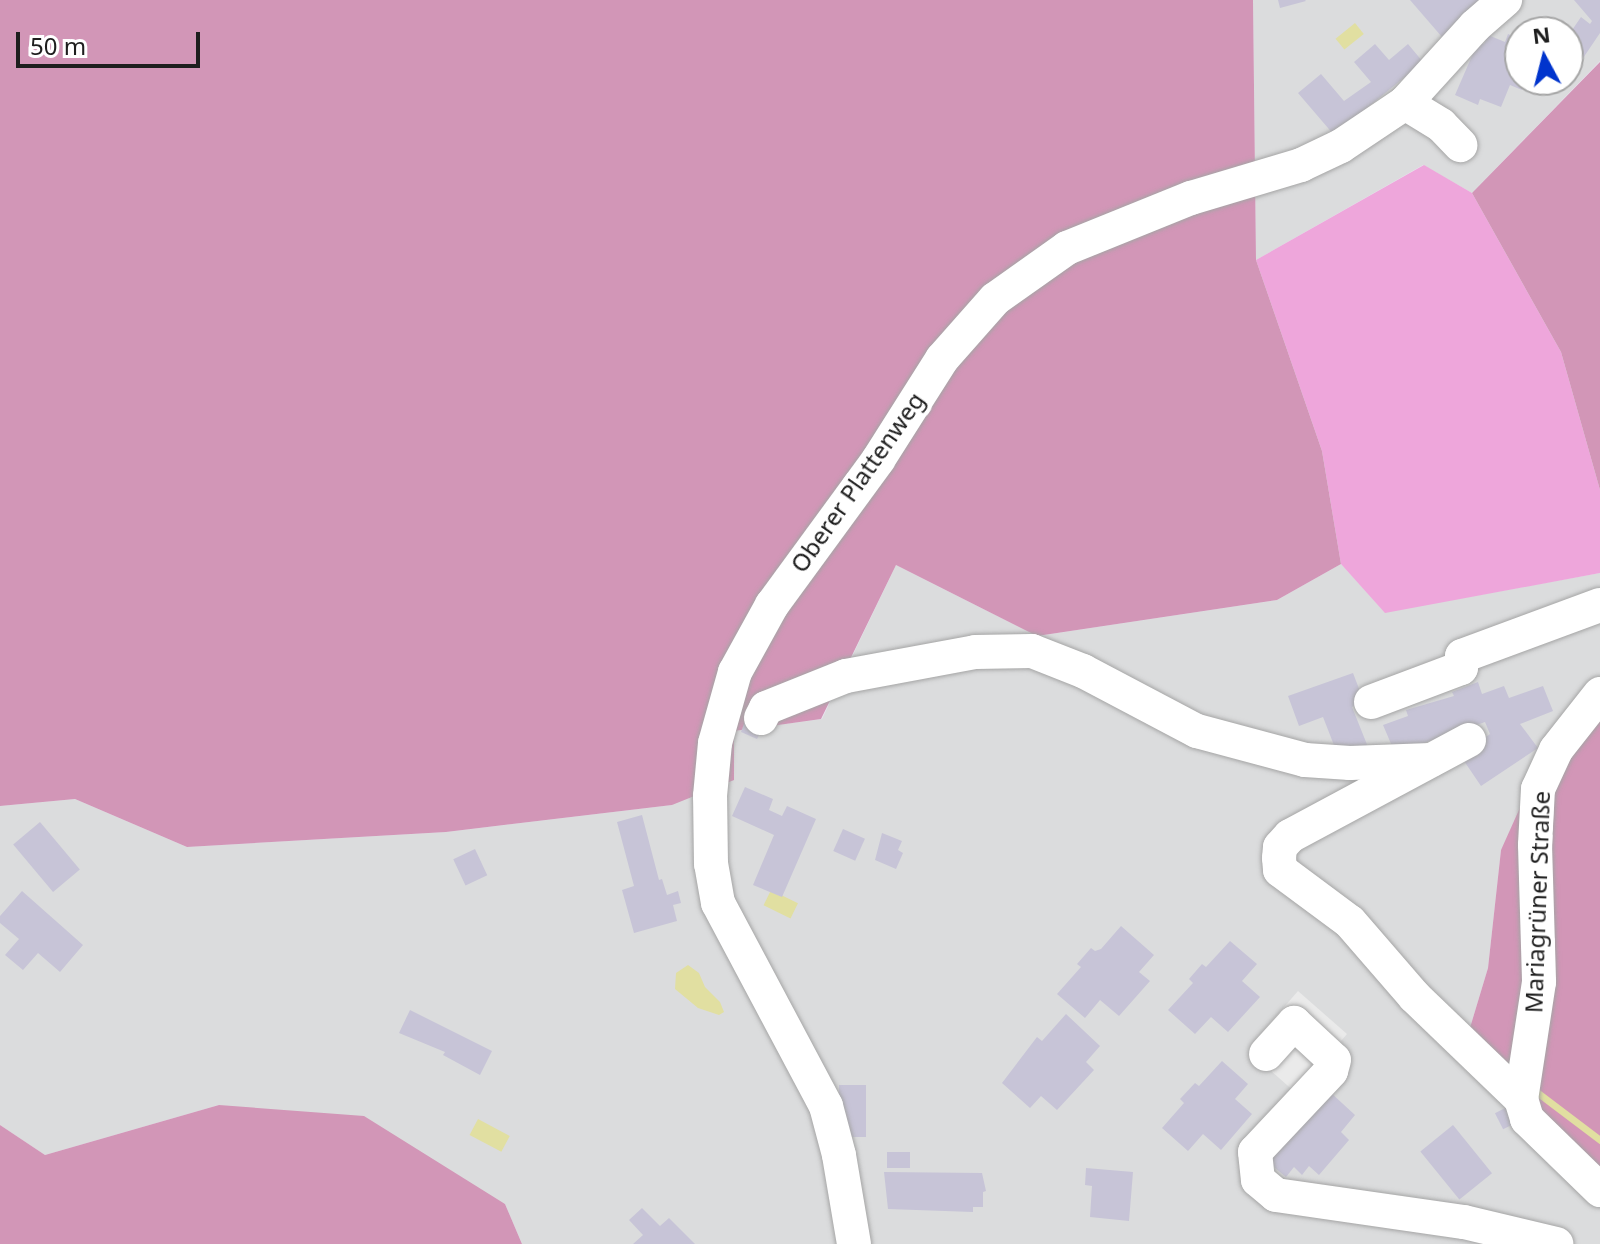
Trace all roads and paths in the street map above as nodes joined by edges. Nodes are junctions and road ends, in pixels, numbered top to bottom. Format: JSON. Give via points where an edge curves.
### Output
{"nodes":[{"id":1,"x":1505,"y":0,"type":"edge"},
{"id":2,"x":1405,"y":103,"type":"junction"},
{"id":3,"x":1460,"y":145,"type":"dead end"},
{"id":4,"x":1600,"y":605,"type":"edge"},
{"id":5,"x":1600,"y":694,"type":"edge"},
{"id":6,"x":1371,"y":702,"type":"dead end"},
{"id":7,"x":761,"y":718,"type":"dead end"},
{"id":8,"x":1469,"y":740,"type":"dead end"},
{"id":9,"x":1431,"y":760,"type":"junction"},
{"id":10,"x":1266,"y":1054,"type":"dead end"},
{"id":11,"x":1521,"y":1099,"type":"junction"},
{"id":12,"x":1600,"y":1190,"type":"edge"},
{"id":13,"x":854,"y":1244,"type":"edge"},
{"id":14,"x":1556,"y":1244,"type":"edge"}],
"edges":[{"from":1,"to":2,"type":"street","name":"Oberer Plattenweg"},
{"from":2,"to":3,"type":"street","via":[[1441,125]]},
{"from":2,"to":13,"type":"street","name":"Oberer Plattenweg","via":[[1341,146],[1301,165],[1191,198],[1067,248],[995,299],[942,359],[878,460],[772,605],[735,672],[715,743],[710,796],[711,864],[718,903],[826,1106]]},
{"from":4,"to":6,"type":"street","via":[[1462,656],[1461,668]]},
{"from":5,"to":11,"type":"street","name":"Mariagrüner Straße","via":[[1556,750],[1538,789],[1539,982]]},
{"from":7,"to":9,"type":"street","via":[[766,708],[846,676],[975,652],[1032,651],[1083,671],[1197,731],[1305,760]]},
{"from":8,"to":9,"type":"street"},
{"from":9,"to":11,"type":"street","via":[[1290,836],[1280,847],[1280,870],[1350,922],[1415,997]]},
{"from":10,"to":14,"type":"street","via":[[1294,1023],[1334,1060],[1331,1071],[1255,1152],[1258,1180],[1276,1195],[1464,1222]]},
{"from":11,"to":12,"type":"street","via":[[1527,1119]]}]}
